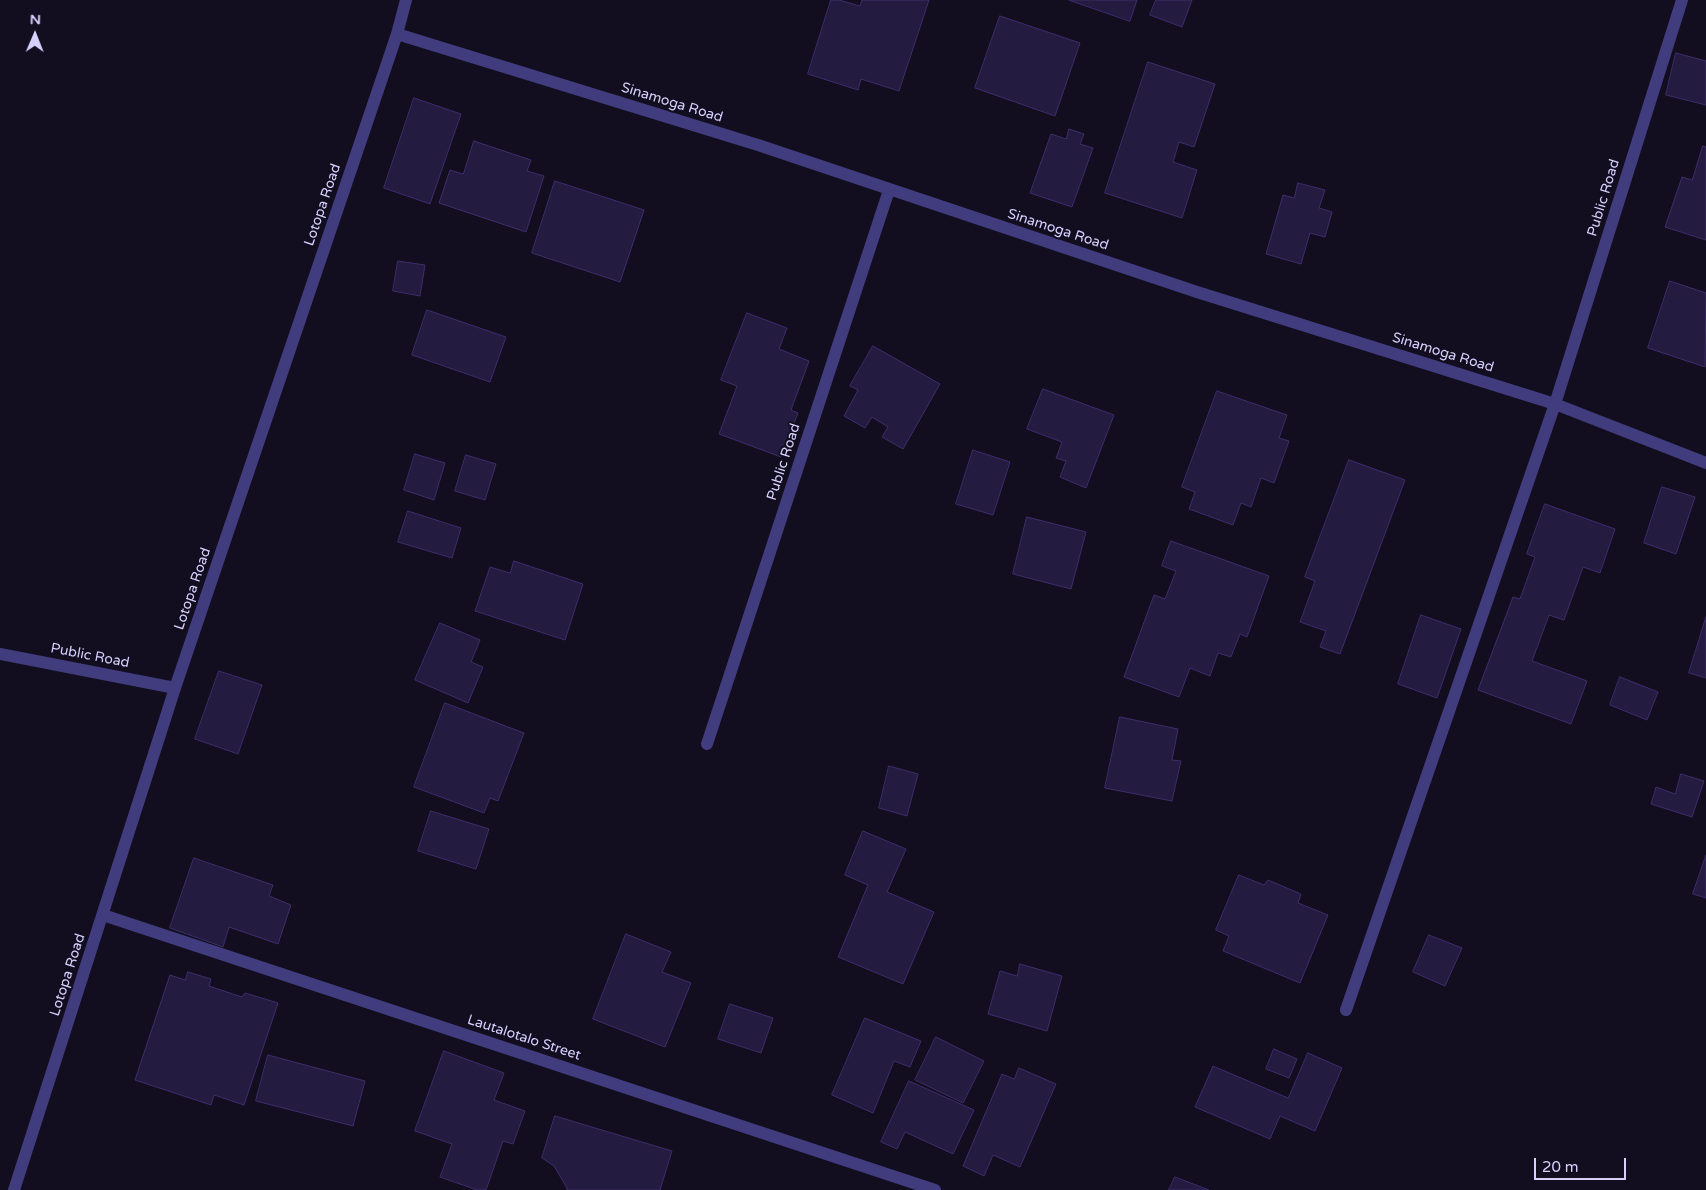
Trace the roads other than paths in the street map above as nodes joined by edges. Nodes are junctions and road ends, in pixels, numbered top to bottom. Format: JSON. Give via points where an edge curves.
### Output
{"nodes":[{"id":1,"x":406,"y":0,"type":"edge"},
{"id":2,"x":1682,"y":0,"type":"edge"},
{"id":3,"x":396,"y":34,"type":"junction"},
{"id":4,"x":889,"y":190,"type":"junction"},
{"id":5,"x":1554,"y":404,"type":"junction"},
{"id":6,"x":1706,"y":463,"type":"edge"},
{"id":7,"x":0,"y":654,"type":"edge"},
{"id":8,"x":175,"y":688,"type":"junction"},
{"id":9,"x":707,"y":744,"type":"dead end"},
{"id":10,"x":103,"y":915,"type":"junction"},
{"id":11,"x":1346,"y":1010,"type":"dead end"},
{"id":12,"x":14,"y":1190,"type":"edge"},
{"id":13,"x":935,"y":1190,"type":"edge"}],
"edges":[{"from":1,"to":3,"type":"street","name":"Lotopa Road"},
{"from":2,"to":5,"type":"street","name":"Public Road"},
{"from":3,"to":4,"type":"street","name":"Sinamoga Road","via":[[748,142]]},
{"from":3,"to":8,"type":"street","name":"Lotopa Road"},
{"from":4,"to":5,"type":"street","name":"Sinamoga Road","via":[[1197,292]]},
{"from":4,"to":9,"type":"street","name":"Public Road"},
{"from":5,"to":6,"type":"street","name":"Sinamoga Road"},
{"from":5,"to":11,"type":"street","name":"Public Road"},
{"from":7,"to":8,"type":"street","name":"Public Road"},
{"from":8,"to":10,"type":"street","name":"Lotopa Road"},
{"from":10,"to":12,"type":"street","name":"Lotopa Road"},
{"from":10,"to":13,"type":"street","name":"Lautalotalo Street"}]}
